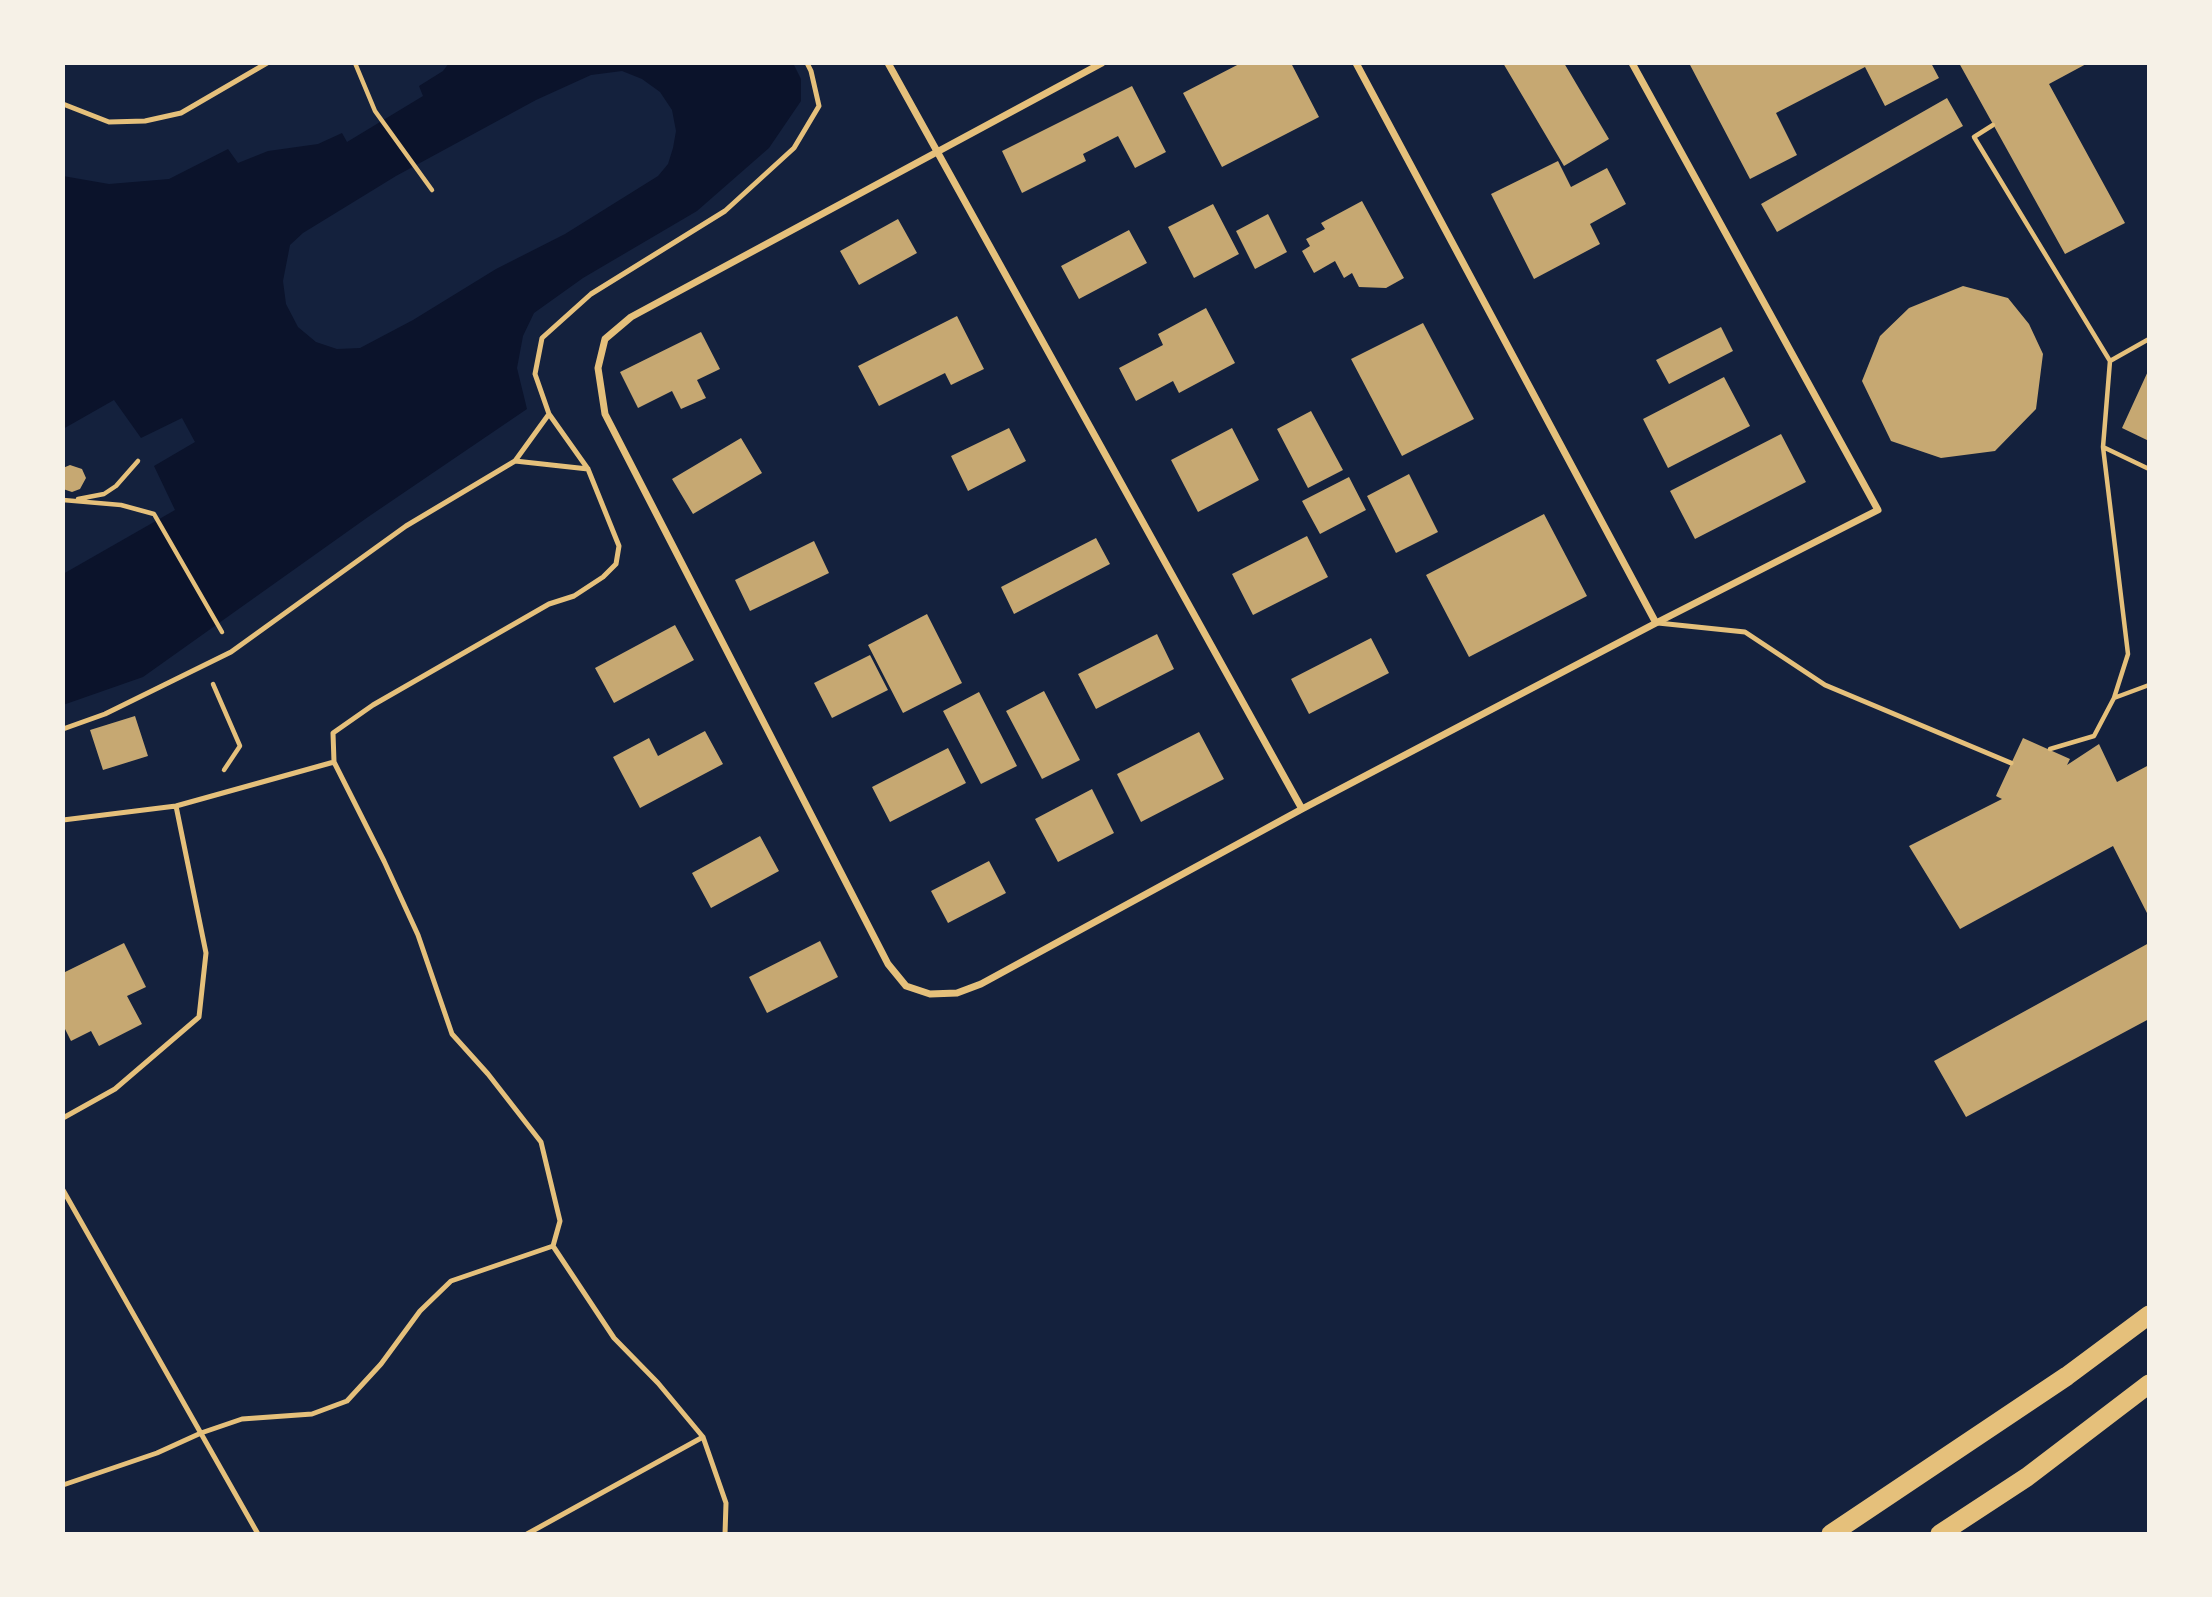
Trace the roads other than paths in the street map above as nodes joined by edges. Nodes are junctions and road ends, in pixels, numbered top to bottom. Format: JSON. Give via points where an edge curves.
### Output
{"nodes":[{"id":1,"x":267,"y":63,"type":"edge"},
{"id":2,"x":807,"y":63,"type":"edge"},
{"id":3,"x":888,"y":63,"type":"edge"},
{"id":4,"x":1102,"y":63,"type":"edge"},
{"id":5,"x":1356,"y":63,"type":"edge"},
{"id":6,"x":1632,"y":63,"type":"edge"},
{"id":7,"x":63,"y":104,"type":"edge"},
{"id":8,"x":937,"y":152,"type":"junction"},
{"id":9,"x":549,"y":414,"type":"junction"},
{"id":10,"x":515,"y":461,"type":"junction"},
{"id":11,"x":588,"y":469,"type":"junction"},
{"id":12,"x":1656,"y":623,"type":"junction"},
{"id":13,"x":63,"y":729,"type":"edge"},
{"id":14,"x":334,"y":762,"type":"junction"},
{"id":15,"x":2011,"y":763,"type":"dead end"},
{"id":16,"x":176,"y":806,"type":"junction"},
{"id":17,"x":1302,"y":809,"type":"junction"},
{"id":18,"x":63,"y":820,"type":"edge"},
{"id":19,"x":63,"y":1118,"type":"edge"},
{"id":20,"x":63,"y":1191,"type":"edge"},
{"id":21,"x":553,"y":1246,"type":"junction"},
{"id":22,"x":2149,"y":1315,"type":"edge"},
{"id":23,"x":2149,"y":1384,"type":"edge"},
{"id":24,"x":201,"y":1433,"type":"junction"},
{"id":25,"x":703,"y":1437,"type":"junction"},
{"id":26,"x":63,"y":1485,"type":"edge"},
{"id":27,"x":258,"y":1534,"type":"edge"},
{"id":28,"x":527,"y":1534,"type":"edge"},
{"id":29,"x":725,"y":1534,"type":"edge"},
{"id":30,"x":1831,"y":1534,"type":"edge"},
{"id":31,"x":1940,"y":1534,"type":"edge"}],
"edges":[{"from":1,"to":7,"type":"lane","via":[[181,113],[145,121],[109,122]]},
{"from":2,"to":9,"type":"lane","via":[[819,106],[794,148],[725,211],[591,294],[542,338],[535,374]]},
{"from":3,"to":8,"type":"street"},
{"from":4,"to":8,"type":"street"},
{"from":5,"to":12,"type":"street"},
{"from":6,"to":12,"type":"street","via":[[1878,510]]},
{"from":8,"to":17,"type":"street"},
{"from":8,"to":17,"type":"street","via":[[631,317],[605,340],[598,368],[605,414],[888,964],[906,986],[930,995],[957,993]]},
{"from":9,"to":10,"type":"lane"},
{"from":9,"to":11,"type":"lane"},
{"from":10,"to":11,"type":"lane"},
{"from":10,"to":13,"type":"lane","via":[[406,526],[251,639],[105,715]]},
{"from":11,"to":14,"type":"lane","via":[[619,546],[616,564],[574,596],[549,604],[373,705],[333,733]]},
{"from":12,"to":15,"type":"lane","via":[[1745,632],[1825,685]]},
{"from":12,"to":17,"type":"street"},
{"from":14,"to":16,"type":"lane"},
{"from":14,"to":21,"type":"lane","via":[[418,935],[452,1034],[541,1142],[560,1221]]},
{"from":16,"to":18,"type":"lane"},
{"from":16,"to":19,"type":"lane","via":[[206,953],[199,1017],[115,1089]]},
{"from":20,"to":24,"type":"lane"},
{"from":21,"to":24,"type":"lane","via":[[452,1281],[420,1311],[347,1401],[312,1415],[242,1419]]},
{"from":21,"to":25,"type":"lane","via":[[614,1338]]},
{"from":22,"to":30,"type":"highway","via":[[2067,1376]]},
{"from":23,"to":31,"type":"highway","via":[[2027,1477]]},
{"from":24,"to":26,"type":"lane"},
{"from":24,"to":27,"type":"lane"},
{"from":25,"to":28,"type":"lane"},
{"from":25,"to":29,"type":"lane","via":[[726,1503]]}]}
